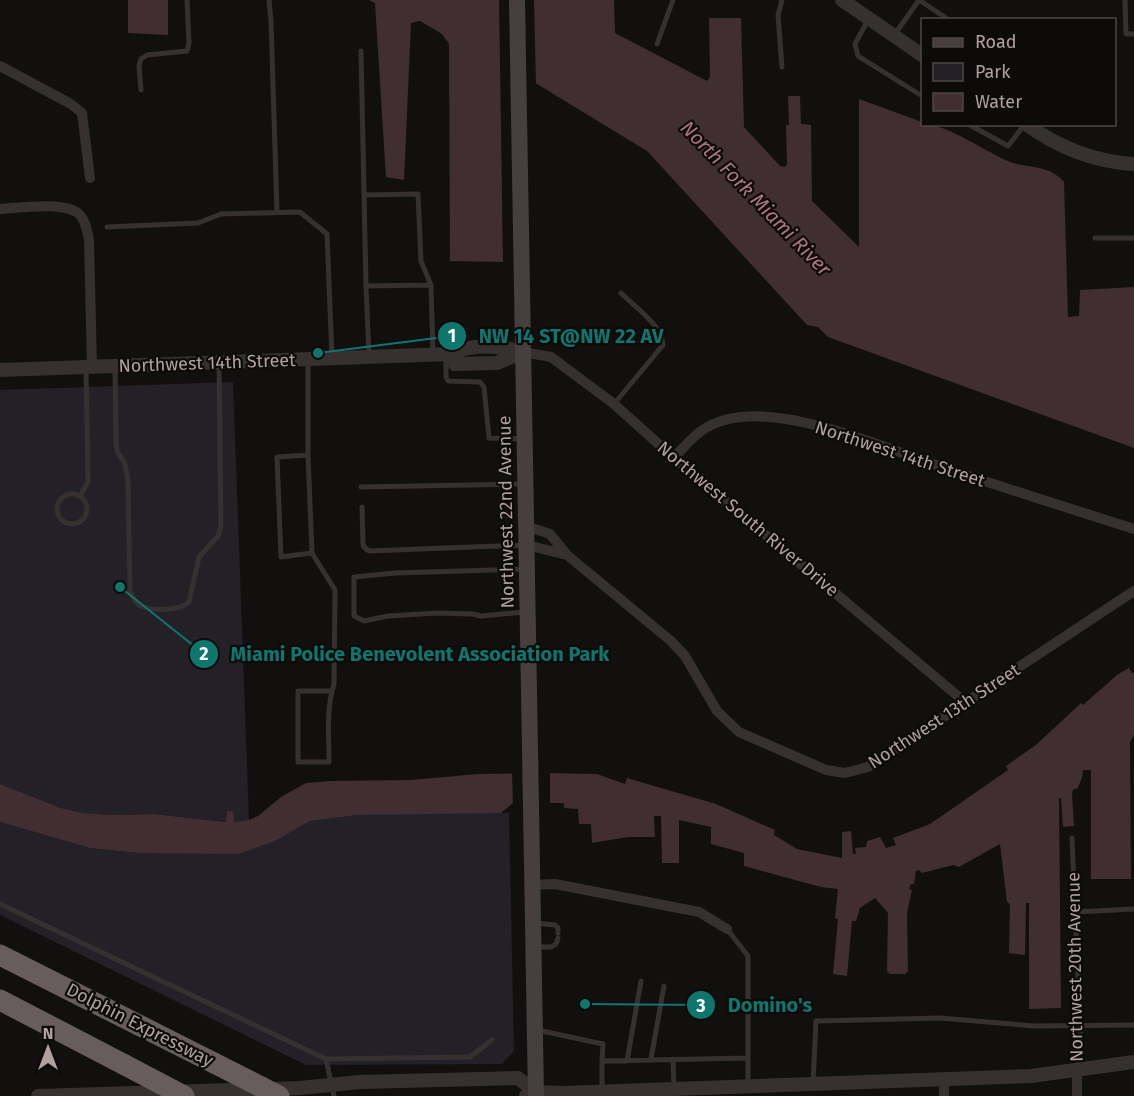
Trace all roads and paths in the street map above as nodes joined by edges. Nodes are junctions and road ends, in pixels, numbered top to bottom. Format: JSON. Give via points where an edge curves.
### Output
{"nodes":[{"id":1,"x":188,"y":0,"type":"edge"},
{"id":2,"x":268,"y":0,"type":"edge"},
{"id":3,"x":517,"y":0,"type":"edge"},
{"id":4,"x":673,"y":0,"type":"edge"},
{"id":5,"x":782,"y":0,"type":"edge"},
{"id":6,"x":842,"y":0,"type":"edge"},
{"id":7,"x":919,"y":0,"type":"edge"},
{"id":8,"x":1125,"y":0,"type":"edge"},
{"id":9,"x":868,"y":18,"type":"junction"},
{"id":10,"x":946,"y":18,"type":"edge"},
{"id":11,"x":1134,"y":34,"type":"edge"},
{"id":12,"x":894,"y":35,"type":"junction"},
{"id":13,"x":657,"y":44,"type":"dead end"},
{"id":14,"x":360,"y":51,"type":"dead end"},
{"id":15,"x":921,"y":54,"type":"edge"},
{"id":16,"x":0,"y":66,"type":"edge"},
{"id":17,"x":782,"y":66,"type":"dead end"},
{"id":18,"x":141,"y":90,"type":"dead end"},
{"id":19,"x":921,"y":95,"type":"edge"},
{"id":20,"x":972,"y":126,"type":"edge"},
{"id":21,"x":1024,"y":126,"type":"edge"},
{"id":22,"x":1029,"y":126,"type":"edge"},
{"id":23,"x":1134,"y":164,"type":"edge"},
{"id":24,"x":90,"y":178,"type":"dead end"},
{"id":25,"x":364,"y":195,"type":"junction"},
{"id":26,"x":0,"y":209,"type":"edge"},
{"id":27,"x":277,"y":212,"type":"junction"},
{"id":28,"x":107,"y":227,"type":"dead end"},
{"id":29,"x":1095,"y":238,"type":"dead end"},
{"id":30,"x":1134,"y":238,"type":"edge"},
{"id":31,"x":431,"y":285,"type":"junction"},
{"id":32,"x":366,"y":286,"type":"junction"},
{"id":33,"x":621,"y":293,"type":"dead end"},
{"id":34,"x":523,"y":352,"type":"junction"},
{"id":35,"x":443,"y":355,"type":"junction"},
{"id":36,"x":369,"y":357,"type":"junction"},
{"id":37,"x":332,"y":358,"type":"junction"},
{"id":38,"x":308,"y":359,"type":"junction"},
{"id":39,"x":219,"y":363,"type":"junction"},
{"id":40,"x":115,"y":366,"type":"junction"},
{"id":41,"x":89,"y":367,"type":"junction"},
{"id":42,"x":0,"y":370,"type":"edge"},
{"id":43,"x":615,"y":404,"type":"junction"},
{"id":44,"x":524,"y":439,"type":"junction"},
{"id":45,"x":308,"y":455,"type":"junction"},
{"id":46,"x":674,"y":458,"type":"junction"},
{"id":47,"x":525,"y":484,"type":"junction"},
{"id":48,"x":361,"y":487,"type":"dead end"},
{"id":49,"x":80,"y":496,"type":"junction"},
{"id":50,"x":362,"y":507,"type":"dead end"},
{"id":51,"x":526,"y":526,"type":"junction"},
{"id":52,"x":1134,"y":529,"type":"edge"},
{"id":53,"x":527,"y":545,"type":"junction"},
{"id":54,"x":312,"y":553,"type":"junction"},
{"id":55,"x":567,"y":555,"type":"junction"},
{"id":56,"x":527,"y":569,"type":"junction"},
{"id":57,"x":1134,"y":591,"type":"edge"},
{"id":58,"x":528,"y":611,"type":"junction"},
{"id":59,"x":332,"y":691,"type":"junction"},
{"id":60,"x":965,"y":702,"type":"junction"},
{"id":61,"x":1072,"y":838,"type":"dead end"},
{"id":62,"x":533,"y":885,"type":"junction"},
{"id":63,"x":0,"y":904,"type":"edge"},
{"id":64,"x":1134,"y":909,"type":"edge"},
{"id":65,"x":1074,"y":912,"type":"junction"},
{"id":66,"x":533,"y":923,"type":"junction"},
{"id":67,"x":727,"y":929,"type":"joint"},
{"id":68,"x":534,"y":947,"type":"junction"},
{"id":69,"x":0,"y":955,"type":"edge"},
{"id":70,"x":641,"y":981,"type":"dead end"},
{"id":71,"x":664,"y":986,"type":"dead end"},
{"id":72,"x":0,"y":1000,"type":"edge"},
{"id":73,"x":1134,"y":1025,"type":"edge"},
{"id":74,"x":1080,"y":1026,"type":"junction"},
{"id":75,"x":535,"y":1030,"type":"junction"},
{"id":76,"x":492,"y":1040,"type":"dead end"},
{"id":77,"x":748,"y":1058,"type":"junction"},
{"id":78,"x":326,"y":1059,"type":"junction"},
{"id":79,"x":651,"y":1059,"type":"junction"},
{"id":80,"x":673,"y":1059,"type":"junction"},
{"id":81,"x":602,"y":1061,"type":"junction"},
{"id":82,"x":627,"y":1061,"type":"junction"},
{"id":83,"x":1134,"y":1062,"type":"edge"},
{"id":84,"x":1077,"y":1070,"type":"junction"},
{"id":85,"x":944,"y":1080,"type":"junction"},
{"id":86,"x":748,"y":1087,"type":"junction"},
{"id":87,"x":332,"y":1090,"type":"edge"},
{"id":88,"x":814,"y":1090,"type":"edge"},
{"id":89,"x":602,"y":1092,"type":"junction"},
{"id":90,"x":672,"y":1092,"type":"edge"},
{"id":91,"x":146,"y":1094,"type":"edge"},
{"id":92,"x":175,"y":1095,"type":"edge"},
{"id":93,"x":533,"y":1095,"type":"edge"},
{"id":94,"x":38,"y":1096,"type":"edge"},
{"id":95,"x":279,"y":1096,"type":"edge"},
{"id":96,"x":944,"y":1096,"type":"edge"},
{"id":97,"x":1077,"y":1096,"type":"edge"}],
"edges":[{"from":1,"to":18,"type":"lane","via":[[187,51],[141,59]]},
{"from":2,"to":27,"type":"lane"},
{"from":3,"to":34,"type":"main road","name":"Northwest 22nd Avenue"},
{"from":4,"to":13,"type":"lane"},
{"from":5,"to":17,"type":"lane","via":[[778,15]]},
{"from":6,"to":9,"type":"street"},
{"from":7,"to":10,"type":"lane"},
{"from":7,"to":12,"type":"lane"},
{"from":8,"to":11,"type":"lane","via":[[1125,34]]},
{"from":9,"to":12,"type":"street"},
{"from":9,"to":19,"type":"lane","via":[[855,44],[858,56]]},
{"from":12,"to":15,"type":"street"},
{"from":14,"to":25,"type":"lane"},
{"from":16,"to":24,"type":"street","via":[[82,113]]},
{"from":20,"to":21,"type":"lane","via":[[1008,146]]},
{"from":22,"to":23,"type":"street","via":[[1085,155]]},
{"from":25,"to":31,"type":"lane","via":[[418,194],[421,261]]},
{"from":25,"to":32,"type":"lane"},
{"from":26,"to":41,"type":"street","via":[[63,207],[75,211],[85,223]]},
{"from":27,"to":28,"type":"lane","via":[[221,214],[198,223]]},
{"from":27,"to":37,"type":"lane","via":[[300,212],[327,234]]},
{"from":29,"to":30,"type":"lane"},
{"from":31,"to":32,"type":"lane"},
{"from":31,"to":35,"type":"lane"},
{"from":32,"to":36,"type":"lane"},
{"from":33,"to":43,"type":"lane","via":[[658,330],[663,345]]},
{"from":34,"to":35,"type":"street","name":"Northwest 14th Street","via":[[497,363],[455,364]]},
{"from":34,"to":43,"type":"street","name":"Northwest South River Drive","via":[[551,357]]},
{"from":34,"to":44,"type":"main road","name":"Northwest 22nd Avenue"},
{"from":35,"to":36,"type":"street","name":"Northwest 14th Street"},
{"from":35,"to":44,"type":"lane","via":[[448,381],[480,382],[484,387],[489,438]]},
{"from":36,"to":37,"type":"street","name":"Northwest 14th Street"},
{"from":37,"to":38,"type":"street","name":"Northwest 14th Street"},
{"from":38,"to":39,"type":"street","name":"Northwest 14th Street"},
{"from":38,"to":45,"type":"lane"},
{"from":39,"to":40,"type":"street","name":"Northwest 14th Street"},
{"from":39,"to":40,"type":"lane","via":[[221,526],[218,536],[199,557],[189,602],[182,607],[162,609],[141,606],[130,591],[128,481],[116,443]]},
{"from":40,"to":41,"type":"street","name":"Northwest 14th Street"},
{"from":41,"to":42,"type":"street","name":"Northwest 14th Street"},
{"from":41,"to":49,"type":"lane","via":[[88,482]]},
{"from":43,"to":46,"type":"street","name":"Northwest South River Drive"},
{"from":44,"to":47,"type":"main road","name":"Northwest 22nd Avenue"},
{"from":45,"to":54,"type":"lane"},
{"from":45,"to":54,"type":"lane","via":[[277,457],[281,557]]},
{"from":46,"to":52,"type":"street","name":"Northwest 14th Street","via":[[700,429],[717,421],[741,417],[787,419]]},
{"from":46,"to":60,"type":"street","name":"Northwest South River Drive"},
{"from":47,"to":48,"type":"lane"},
{"from":47,"to":51,"type":"main road","name":"Northwest 22nd Avenue"},
{"from":49,"to":49,"type":"lane","via":[[61,498],[57,507],[63,521],[72,524],[85,518],[86,504]]},
{"from":50,"to":53,"type":"lane","via":[[363,544],[369,551]]},
{"from":51,"to":53,"type":"main road","name":"Northwest 22nd Avenue"},
{"from":51,"to":55,"type":"street","name":"Northwest 13th Street","via":[[550,534]]},
{"from":53,"to":55,"type":"street","name":"Northwest 13th Street"},
{"from":53,"to":56,"type":"main road","name":"Northwest 22nd Avenue"},
{"from":54,"to":59,"type":"lane","via":[[335,590]]},
{"from":55,"to":60,"type":"street","name":"Northwest 13th Street","via":[[678,648],[729,724],[813,766],[845,773],[868,767]]},
{"from":56,"to":58,"type":"main road","name":"Northwest 22nd Avenue"},
{"from":56,"to":58,"type":"lane","via":[[354,577],[354,616],[364,621],[437,613],[481,616]]},
{"from":57,"to":60,"type":"street","name":"Northwest 13th Street"},
{"from":58,"to":62,"type":"main road","name":"Northwest 22nd Avenue"},
{"from":59,"to":59,"type":"lane","via":[[328,701],[329,762],[298,762],[298,691]]},
{"from":61,"to":65,"type":"lane","name":"Northwest 20th Avenue"},
{"from":62,"to":66,"type":"main road","name":"Northwest 22nd Avenue"},
{"from":62,"to":67,"type":"street","via":[[555,884],[699,912]]},
{"from":63,"to":78,"type":"lane"},
{"from":64,"to":65,"type":"lane"},
{"from":65,"to":74,"type":"lane","name":"Northwest 20th Avenue"},
{"from":66,"to":68,"type":"main road","name":"Northwest 22nd Avenue"},
{"from":66,"to":68,"type":"lane","via":[[558,928],[556,945]]},
{"from":67,"to":77,"type":"lane","via":[[748,956]]},
{"from":68,"to":75,"type":"main road","name":"Northwest 22nd Avenue"},
{"from":69,"to":95,"type":"highway","name":"Dolphin Expressway","bridge":true},
{"from":70,"to":82,"type":"lane"},
{"from":71,"to":79,"type":"lane"},
{"from":72,"to":92,"type":"highway","bridge":true},
{"from":73,"to":74,"type":"lane"},
{"from":74,"to":84,"type":"lane","name":"Northwest 20th Avenue"},
{"from":74,"to":88,"type":"lane","via":[[940,1018],[816,1021]]},
{"from":75,"to":81,"type":"lane","via":[[603,1044]]},
{"from":75,"to":93,"type":"main road","name":"Northwest 22nd Avenue"},
{"from":76,"to":78,"type":"lane","via":[[470,1057]]},
{"from":77,"to":80,"type":"lane"},
{"from":77,"to":86,"type":"lane"},
{"from":78,"to":87,"type":"lane"},
{"from":79,"to":80,"type":"lane"},
{"from":79,"to":82,"type":"lane"},
{"from":80,"to":90,"type":"lane"},
{"from":81,"to":82,"type":"lane"},
{"from":81,"to":89,"type":"lane"},
{"from":83,"to":84,"type":"street"},
{"from":84,"to":85,"type":"street"},
{"from":84,"to":97,"type":"street","name":"Northwest 20th Avenue"},
{"from":85,"to":88,"type":"street"},
{"from":85,"to":96,"type":"street"},
{"from":86,"to":88,"type":"street"},
{"from":86,"to":90,"type":"street"},
{"from":87,"to":92,"type":"street","via":[[300,1088]]},
{"from":87,"to":93,"type":"street","via":[[518,1078]]},
{"from":89,"to":90,"type":"street"},
{"from":89,"to":93,"type":"street"},
{"from":91,"to":92,"type":"street"},
{"from":91,"to":94,"type":"street"}]}
